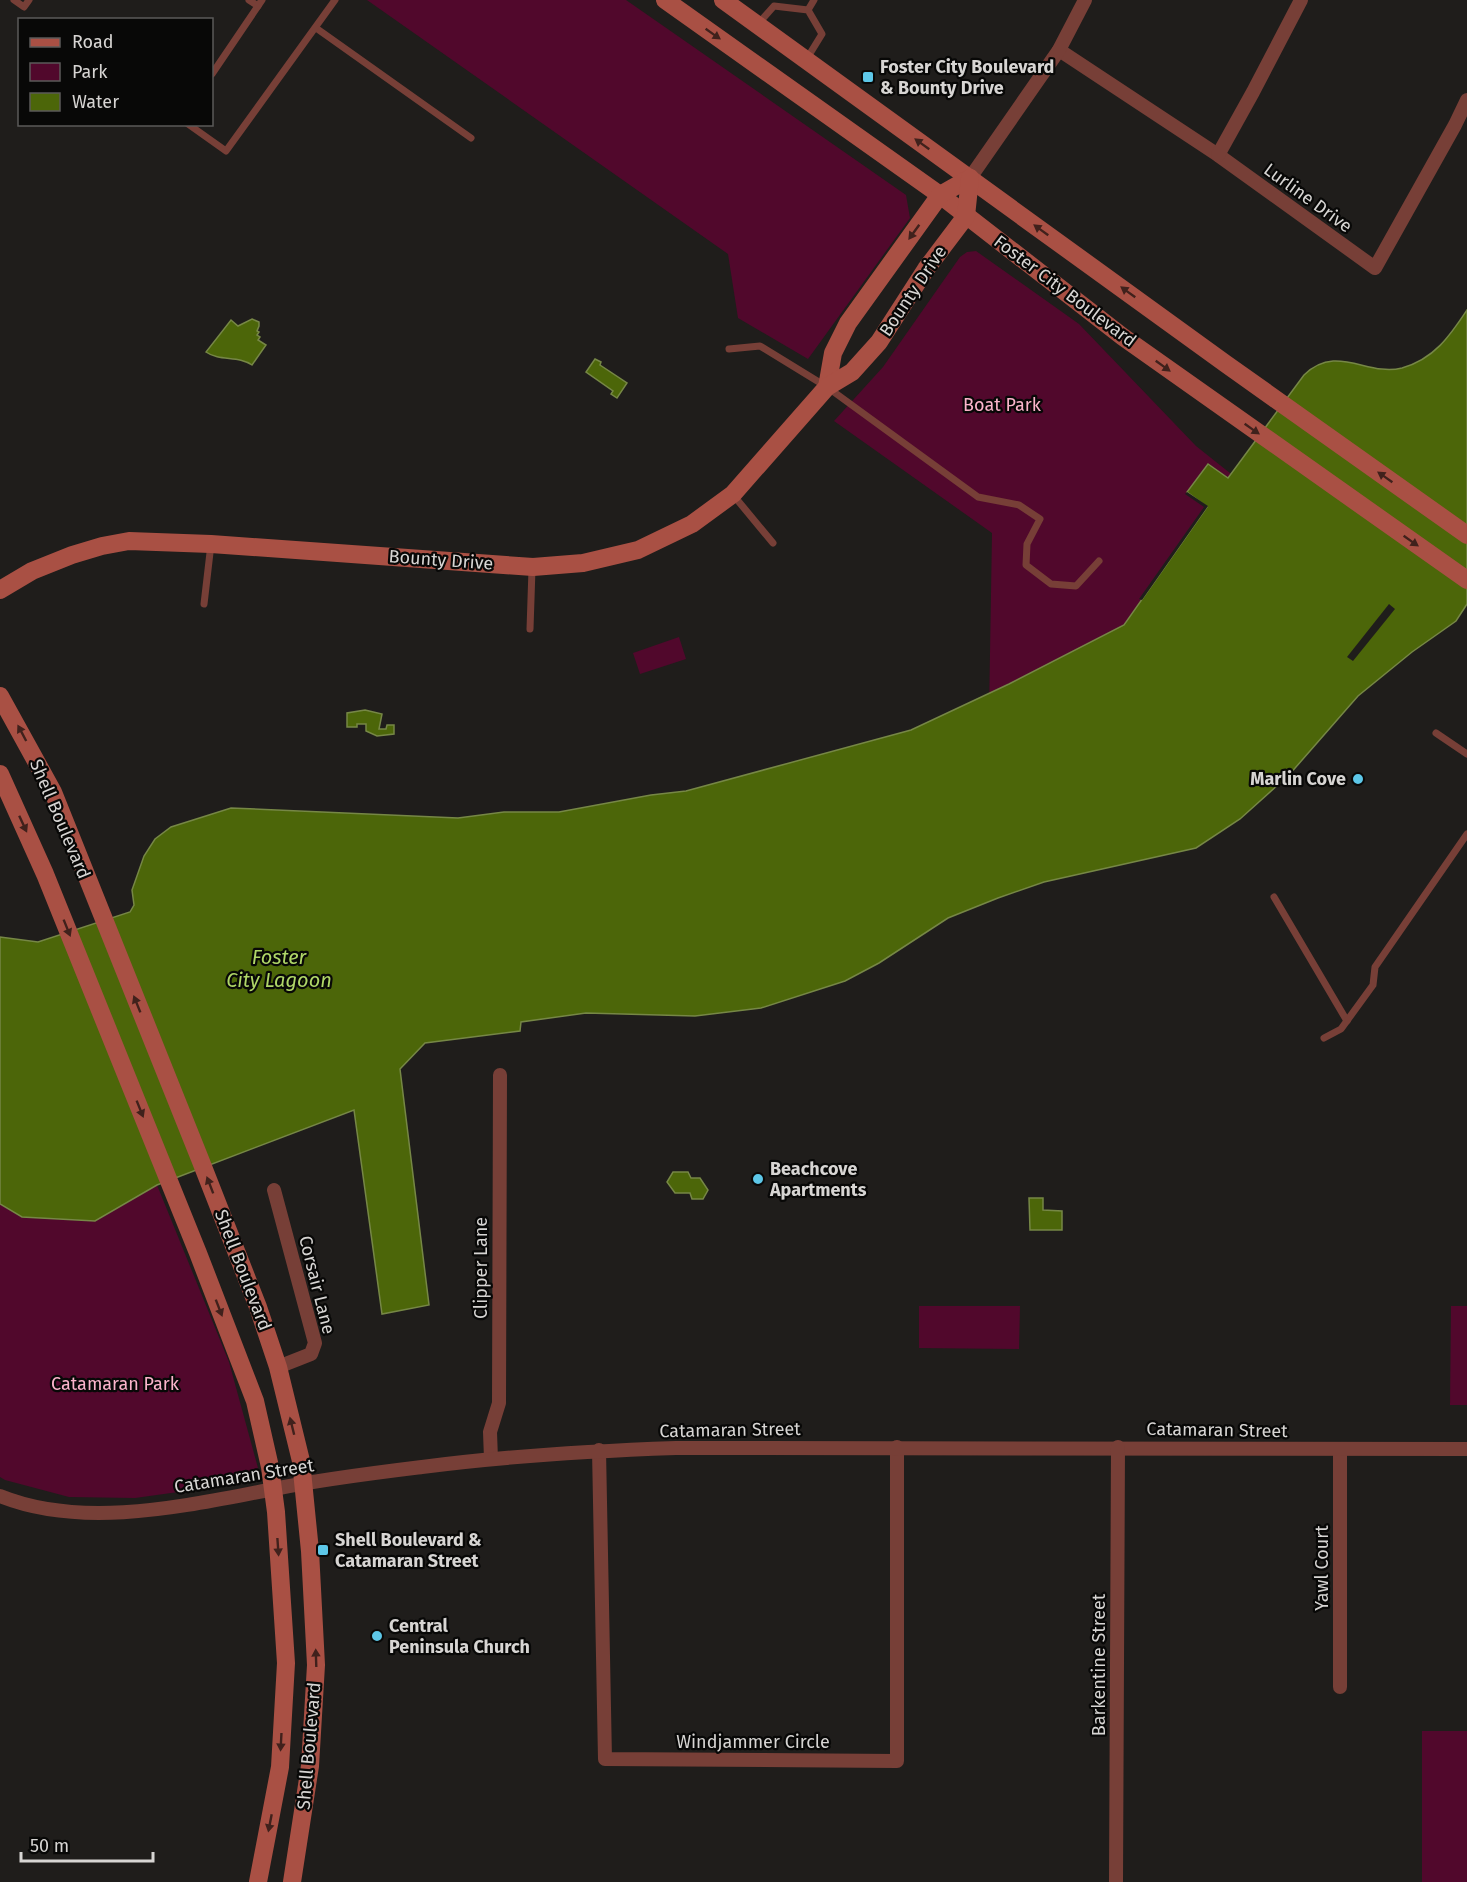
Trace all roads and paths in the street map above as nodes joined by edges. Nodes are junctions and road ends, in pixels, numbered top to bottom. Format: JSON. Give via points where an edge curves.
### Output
{"nodes":[{"id":1,"x":14,"y":0,"type":"edge"},
{"id":2,"x":29,"y":0,"type":"edge"},
{"id":3,"x":249,"y":0,"type":"edge"},
{"id":4,"x":336,"y":0,"type":"edge"},
{"id":5,"x":665,"y":0,"type":"edge"},
{"id":6,"x":723,"y":0,"type":"edge"},
{"id":7,"x":814,"y":0,"type":"edge"},
{"id":8,"x":1084,"y":0,"type":"edge"},
{"id":9,"x":1301,"y":0,"type":"edge"},
{"id":10,"x":260,"y":3,"type":"edge"},
{"id":11,"x":808,"y":10,"type":"junction"},
{"id":12,"x":757,"y":25,"type":"junction"},
{"id":13,"x":316,"y":28,"type":"junction"},
{"id":14,"x":1059,"y":50,"type":"junction"},
{"id":15,"x":806,"y":60,"type":"junction"},
{"id":16,"x":213,"y":73,"type":"edge"},
{"id":17,"x":1467,"y":100,"type":"edge"},
{"id":18,"x":191,"y":126,"type":"edge"},
{"id":19,"x":471,"y":138,"type":"dead end"},
{"id":20,"x":1218,"y":155,"type":"junction"},
{"id":21,"x":970,"y":178,"type":"junction"},
{"id":22,"x":940,"y":195,"type":"junction"},
{"id":23,"x":966,"y":216,"type":"junction"},
{"id":24,"x":729,"y":349,"type":"dead end"},
{"id":25,"x":827,"y":387,"type":"junction"},
{"id":26,"x":733,"y":494,"type":"junction"},
{"id":27,"x":1467,"y":535,"type":"edge"},
{"id":28,"x":211,"y":543,"type":"junction"},
{"id":29,"x":773,"y":543,"type":"dead end"},
{"id":30,"x":1099,"y":561,"type":"dead end"},
{"id":31,"x":533,"y":567,"type":"junction"},
{"id":32,"x":1467,"y":580,"type":"edge"},
{"id":33,"x":0,"y":590,"type":"edge"},
{"id":34,"x":204,"y":604,"type":"dead end"},
{"id":35,"x":530,"y":629,"type":"dead end"},
{"id":36,"x":0,"y":696,"type":"edge"},
{"id":37,"x":1437,"y":733,"type":"dead end"},
{"id":38,"x":1467,"y":754,"type":"edge"},
{"id":39,"x":0,"y":774,"type":"edge"},
{"id":40,"x":1467,"y":834,"type":"edge"},
{"id":41,"x":1274,"y":897,"type":"dead end"},
{"id":42,"x":1347,"y":1021,"type":"junction"},
{"id":43,"x":1324,"y":1038,"type":"dead end"},
{"id":44,"x":500,"y":1075,"type":"dead end"},
{"id":45,"x":274,"y":1190,"type":"dead end"},
{"id":46,"x":278,"y":1367,"type":"junction"},
{"id":47,"x":897,"y":1447,"type":"junction"},
{"id":48,"x":1118,"y":1447,"type":"junction"},
{"id":49,"x":1467,"y":1449,"type":"edge"},
{"id":50,"x":599,"y":1450,"type":"junction"},
{"id":51,"x":1340,"y":1450,"type":"junction"},
{"id":52,"x":490,"y":1459,"type":"junction"},
{"id":53,"x":304,"y":1484,"type":"junction"},
{"id":54,"x":273,"y":1489,"type":"junction"},
{"id":55,"x":0,"y":1496,"type":"edge"},
{"id":56,"x":1340,"y":1687,"type":"dead end"},
{"id":57,"x":258,"y":1882,"type":"edge"},
{"id":58,"x":292,"y":1882,"type":"edge"},
{"id":59,"x":1116,"y":1882,"type":"edge"}],
"edges":[{"from":1,"to":2,"type":"lane","via":[[24,7]]},
{"from":3,"to":10,"type":"lane"},
{"from":4,"to":13,"type":"lane"},
{"from":5,"to":22,"type":"main road","name":"Foster City Boulevard","one_way":true},
{"from":6,"to":12,"type":"main road","name":"Foster City Boulevard"},
{"from":7,"to":11,"type":"lane"},
{"from":8,"to":14,"type":"street","name":"Bounty Drive"},
{"from":9,"to":20,"type":"street"},
{"from":10,"to":16,"type":"lane"},
{"from":11,"to":12,"type":"lane","via":[[774,6]]},
{"from":11,"to":15,"type":"lane","via":[[822,34]]},
{"from":12,"to":15,"type":"main road","name":"Foster City Boulevard"},
{"from":13,"to":18,"type":"lane","via":[[226,152]]},
{"from":13,"to":19,"type":"lane"},
{"from":14,"to":20,"type":"street","name":"Lurline Drive"},
{"from":14,"to":21,"type":"street","name":"Bounty Drive"},
{"from":21,"to":15,"type":"main road","name":"Foster City Boulevard","one_way":true},
{"from":17,"to":20,"type":"street","name":"Lurline Drive","via":[[1375,268]]},
{"from":21,"to":22,"type":"main road","name":"Bounty Drive"},
{"from":21,"to":23,"type":"main road","name":"Bounty Drive"},
{"from":27,"to":21,"type":"main road","name":"Foster City Boulevard","one_way":true},
{"from":22,"to":23,"type":"main road","name":"Foster City Boulevard"},
{"from":22,"to":25,"type":"main road","name":"Bounty Drive","one_way":true,"via":[[848,323],[832,353]]},
{"from":23,"to":25,"type":"main road","name":"Bounty Drive","via":[[879,342],[852,372]]},
{"from":23,"to":32,"type":"main road","name":"Foster City Boulevard","one_way":true,"via":[[1204,395]]},
{"from":24,"to":25,"type":"lane","via":[[760,346]]},
{"from":25,"to":26,"type":"main road","name":"Bounty Drive"},
{"from":25,"to":30,"type":"lane","via":[[978,497],[1019,505],[1040,519],[1027,544],[1026,565],[1051,584],[1076,586]]},
{"from":26,"to":29,"type":"lane"},
{"from":26,"to":31,"type":"main road","name":"Bounty Drive","via":[[692,524],[638,550],[584,563]]},
{"from":28,"to":31,"type":"main road","name":"Bounty Drive"},
{"from":28,"to":33,"type":"main road","name":"Bounty Drive","via":[[129,542],[102,546],[32,571]]},
{"from":28,"to":34,"type":"lane"},
{"from":31,"to":35,"type":"lane"},
{"from":46,"to":36,"type":"main road","name":"Shell Boulevard","one_way":true,"via":[[258,1307],[53,792]]},
{"from":37,"to":38,"type":"lane"},
{"from":39,"to":54,"type":"main road","name":"Shell Boulevard","one_way":true,"via":[[45,874],[255,1401]]},
{"from":40,"to":42,"type":"lane","via":[[1375,967],[1373,985]]},
{"from":41,"to":42,"type":"lane"},
{"from":42,"to":43,"type":"lane"},
{"from":44,"to":52,"type":"street","name":"Clipper Lane","via":[[498,1403],[490,1432]]},
{"from":45,"to":46,"type":"street","name":"Corsair Lane","via":[[315,1342],[311,1354]]},
{"from":53,"to":46,"type":"main road","name":"Shell Boulevard","one_way":true},
{"from":47,"to":48,"type":"street","name":"Catamaran Street"},
{"from":47,"to":50,"type":"street","name":"Catamaran Street"},
{"from":47,"to":50,"type":"street","name":"Windjammer Circle","via":[[897,1761],[605,1759]]},
{"from":48,"to":51,"type":"street","name":"Catamaran Street"},
{"from":48,"to":59,"type":"street","name":"Barkentine Street"},
{"from":49,"to":51,"type":"street","name":"Catamaran Street"},
{"from":50,"to":52,"type":"street","name":"Catamaran Street"},
{"from":51,"to":56,"type":"street","name":"Yawl Court"},
{"from":52,"to":53,"type":"street","name":"Catamaran Street"},
{"from":53,"to":54,"type":"street","name":"Catamaran Street"},
{"from":58,"to":53,"type":"main road","name":"Shell Boulevard","one_way":true,"via":[[310,1766],[316,1665]]},
{"from":54,"to":55,"type":"street","name":"Catamaran Street","via":[[118,1513],[36,1507]]},
{"from":54,"to":57,"type":"main road","name":"Shell Boulevard","one_way":true,"via":[[286,1663],[280,1767]]}]}
